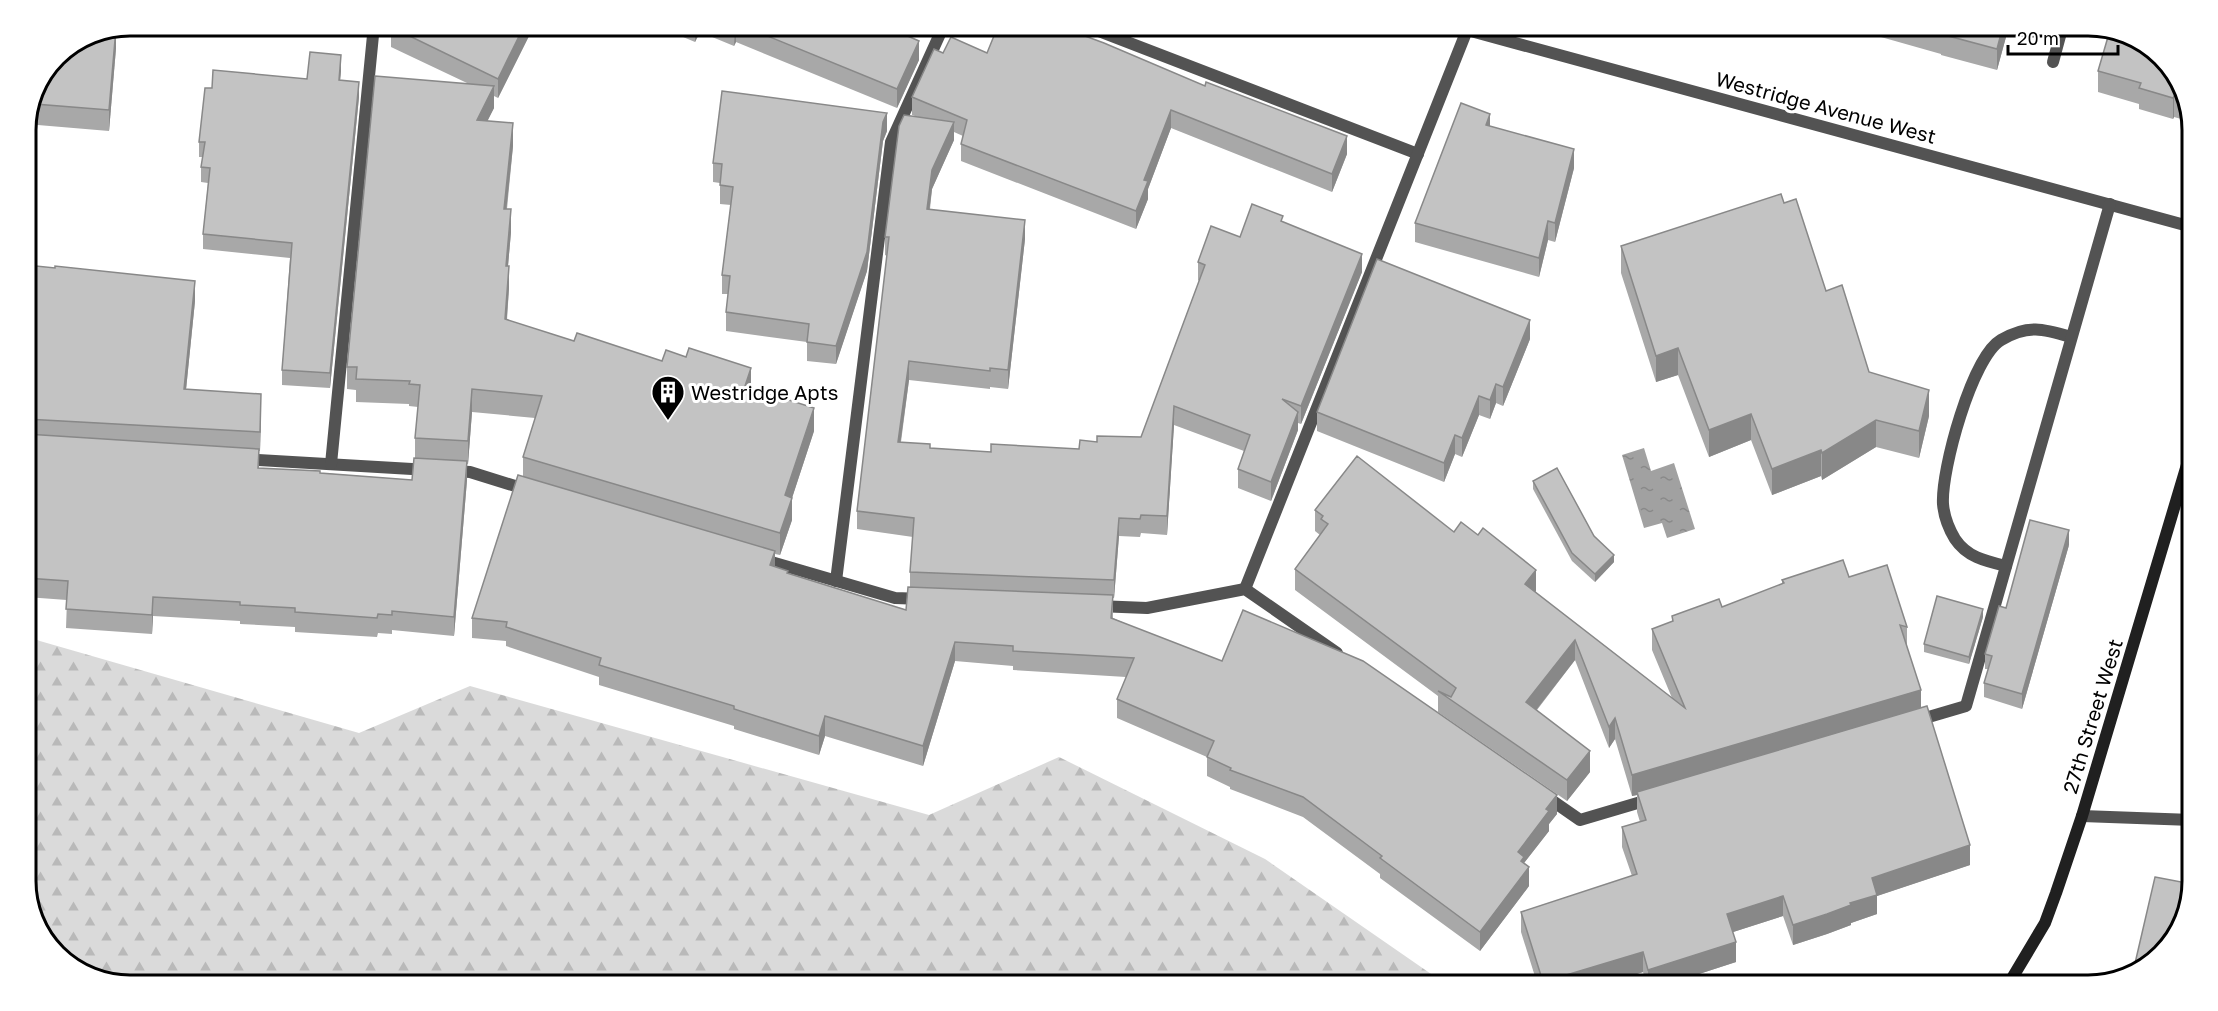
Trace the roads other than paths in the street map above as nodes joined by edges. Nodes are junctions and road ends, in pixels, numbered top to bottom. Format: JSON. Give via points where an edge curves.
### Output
{"nodes":[{"id":1,"x":373,"y":36,"type":"edge"},
{"id":2,"x":939,"y":36,"type":"edge"},
{"id":3,"x":1109,"y":36,"type":"edge"},
{"id":4,"x":1465,"y":36,"type":"edge"},
{"id":5,"x":1497,"y":36,"type":"edge"},
{"id":6,"x":2060,"y":36,"type":"edge"},
{"id":7,"x":2053,"y":62,"type":"dead end"},
{"id":8,"x":1418,"y":154,"type":"junction"},
{"id":9,"x":2109,"y":204,"type":"junction"},
{"id":10,"x":2182,"y":224,"type":"edge"},
{"id":11,"x":2071,"y":338,"type":"junction"},
{"id":12,"x":226,"y":458,"type":"edge"},
{"id":13,"x":331,"y":464,"type":"junction"},
{"id":14,"x":2182,"y":481,"type":"edge"},
{"id":15,"x":538,"y":493,"type":"edge"},
{"id":16,"x":744,"y":554,"type":"edge"},
{"id":17,"x":2006,"y":566,"type":"junction"},
{"id":18,"x":836,"y":581,"type":"junction"},
{"id":19,"x":1245,"y":590,"type":"junction"},
{"id":20,"x":931,"y":600,"type":"edge"},
{"id":21,"x":1087,"y":606,"type":"edge"},
{"id":22,"x":1343,"y":657,"type":"edge"},
{"id":23,"x":1898,"y":726,"type":"edge"},
{"id":24,"x":1531,"y":786,"type":"edge"},
{"id":25,"x":1659,"y":797,"type":"edge"},
{"id":26,"x":2082,"y":816,"type":"junction"},
{"id":27,"x":2182,"y":820,"type":"edge"},
{"id":28,"x":2014,"y":975,"type":"edge"}],
"edges":[{"from":1,"to":13,"type":"street"},
{"from":2,"to":18,"type":"street","via":[[891,142]]},
{"from":3,"to":8,"type":"street"},
{"from":4,"to":8,"type":"street"},
{"from":5,"to":9,"type":"street","name":"Westridge Avenue West"},
{"from":6,"to":7,"type":"street"},
{"from":8,"to":19,"type":"street"},
{"from":9,"to":10,"type":"street","name":"Westridge Avenue West"},
{"from":9,"to":11,"type":"street"},
{"from":11,"to":17,"type":"street"},
{"from":11,"to":17,"type":"street","via":[[2043,328],[2015,332],[1989,351],[1968,394],[1945,475],[1943,505],[1948,525],[1965,551],[1978,559]]},
{"from":12,"to":13,"type":"street"},
{"from":13,"to":15,"type":"street","via":[[470,472]]},
{"from":14,"to":26,"type":"street","name":"27th Street West"},
{"from":16,"to":18,"type":"street"},
{"from":17,"to":23,"type":"street","via":[[1966,706]]},
{"from":18,"to":20,"type":"street","via":[[895,598]]},
{"from":19,"to":21,"type":"street","via":[[1147,608]]},
{"from":19,"to":22,"type":"street"},
{"from":24,"to":25,"type":"street","via":[[1580,820]]},
{"from":26,"to":27,"type":"street"},
{"from":26,"to":28,"type":"street","name":"27th Street West","via":[[2045,923]]}]}
